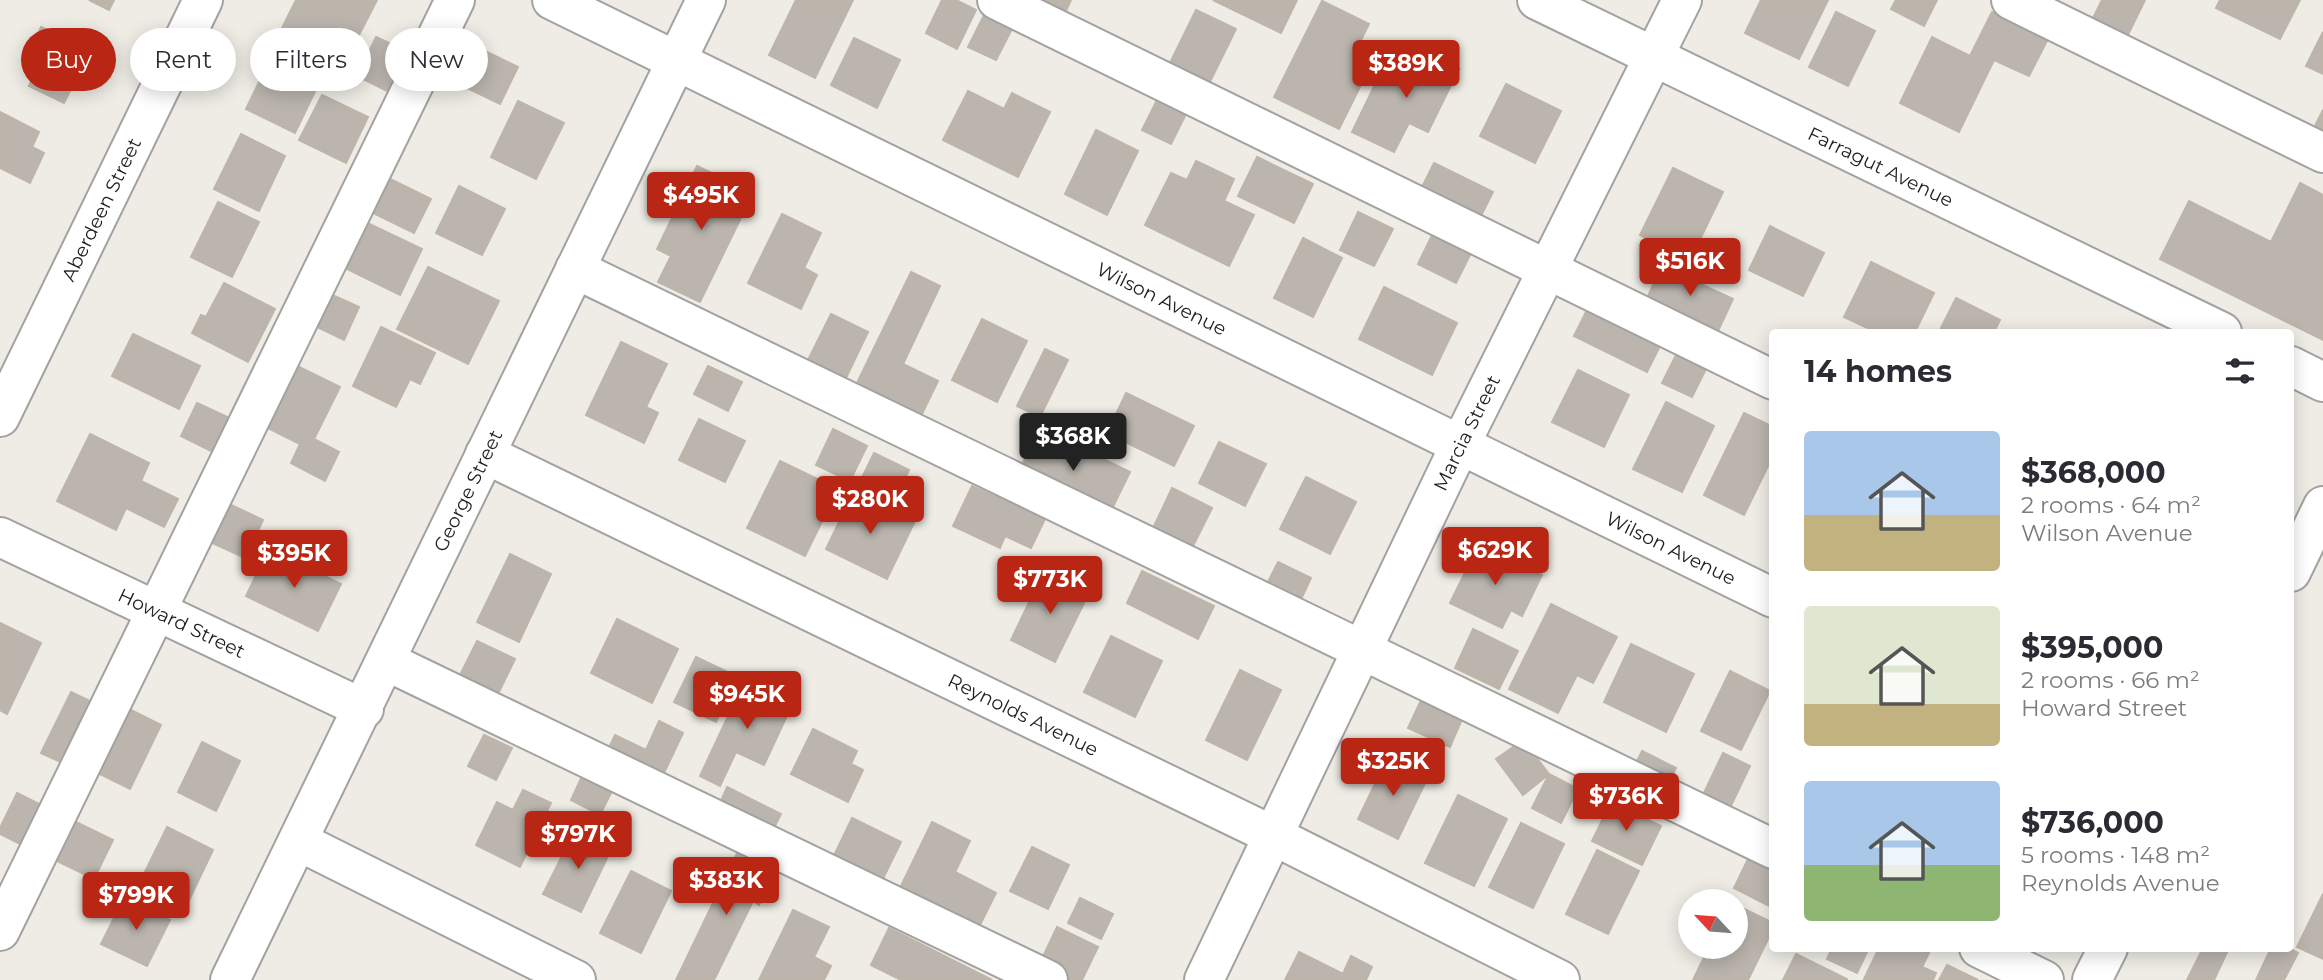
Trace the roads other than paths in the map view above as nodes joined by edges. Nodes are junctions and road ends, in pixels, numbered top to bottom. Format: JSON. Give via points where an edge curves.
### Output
{"nodes":[{"id":1,"x":202,"y":0,"type":"edge"},
{"id":2,"x":455,"y":0,"type":"edge"},
{"id":3,"x":552,"y":0,"type":"edge"},
{"id":4,"x":706,"y":0,"type":"edge"},
{"id":5,"x":997,"y":0,"type":"edge"},
{"id":6,"x":1537,"y":0,"type":"edge"},
{"id":7,"x":1682,"y":0,"type":"edge"},
{"id":8,"x":2011,"y":0,"type":"edge"},
{"id":9,"x":1654,"y":57,"type":"junction"},
{"id":10,"x":676,"y":61,"type":"junction"},
{"id":11,"x":2323,"y":153,"type":"edge"},
{"id":12,"x":575,"y":269,"type":"junction"},
{"id":13,"x":1547,"y":271,"type":"junction"},
{"id":14,"x":2216,"y":329,"type":"edge"},
{"id":15,"x":2294,"y":368,"type":"edge"},
{"id":16,"x":1769,"y":378,"type":"edge"},
{"id":17,"x":2323,"y":382,"type":"edge"},
{"id":18,"x":0,"y":417,"type":"edge"},
{"id":19,"x":1461,"y":443,"type":"junction"},
{"id":20,"x":485,"y":454,"type":"junction"},
{"id":21,"x":2323,"y":506,"type":"edge"},
{"id":22,"x":0,"y":537,"type":"edge"},
{"id":23,"x":2294,"y":566,"type":"edge"},
{"id":24,"x":1769,"y":596,"type":"edge"},
{"id":25,"x":155,"y":610,"type":"junction"},
{"id":26,"x":1363,"y":650,"type":"junction"},
{"id":27,"x":386,"y":661,"type":"junction"},
{"id":28,"x":364,"y":709,"type":"junction"},
{"id":29,"x":1274,"y":836,"type":"junction"},
{"id":30,"x":299,"y":841,"type":"junction"},
{"id":31,"x":1769,"y":847,"type":"edge"},
{"id":32,"x":0,"y":931,"type":"edge"},
{"id":33,"x":1987,"y":952,"type":"edge"},
{"id":34,"x":2106,"y":952,"type":"edge"},
{"id":35,"x":230,"y":980,"type":"edge"},
{"id":36,"x":576,"y":980,"type":"edge"},
{"id":37,"x":1048,"y":980,"type":"edge"},
{"id":38,"x":1204,"y":980,"type":"edge"},
{"id":39,"x":1560,"y":980,"type":"edge"},
{"id":40,"x":2044,"y":980,"type":"edge"},
{"id":41,"x":2092,"y":980,"type":"edge"}],
"edges":[{"from":1,"to":18,"type":"street","name":"Aberdeen Street"},
{"from":2,"to":25,"type":"street"},
{"from":3,"to":10,"type":"street","name":"Wilson Avenue"},
{"from":4,"to":10,"type":"street","name":"George Street"},
{"from":5,"to":13,"type":"street"},
{"from":6,"to":9,"type":"street","name":"Farragut Avenue"},
{"from":7,"to":9,"type":"street","name":"Marcia Street"},
{"from":8,"to":11,"type":"street"},
{"from":9,"to":13,"type":"street","name":"Marcia Street"},
{"from":9,"to":14,"type":"street","name":"Farragut Avenue"},
{"from":10,"to":12,"type":"street","name":"George Street"},
{"from":10,"to":19,"type":"street","name":"Wilson Avenue"},
{"from":12,"to":20,"type":"street","name":"George Street"},
{"from":12,"to":26,"type":"street"},
{"from":13,"to":16,"type":"street"},
{"from":13,"to":19,"type":"street","name":"Marcia Street"},
{"from":15,"to":17,"type":"street"},
{"from":19,"to":24,"type":"street","name":"Wilson Avenue"},
{"from":19,"to":26,"type":"street","name":"Marcia Street"},
{"from":20,"to":27,"type":"street","name":"George Street"},
{"from":20,"to":29,"type":"street","name":"Reynolds Avenue"},
{"from":21,"to":23,"type":"street"},
{"from":22,"to":25,"type":"street","name":"Howard Street"},
{"from":25,"to":28,"type":"street","name":"Howard Street"},
{"from":25,"to":32,"type":"street"},
{"from":26,"to":29,"type":"street","name":"Marcia Street"},
{"from":26,"to":31,"type":"street"},
{"from":27,"to":28,"type":"street","name":"George Street"},
{"from":27,"to":37,"type":"street"},
{"from":28,"to":30,"type":"street","name":"George Street"},
{"from":29,"to":38,"type":"street","name":"Marcia Street"},
{"from":29,"to":39,"type":"street","name":"Reynolds Avenue"},
{"from":30,"to":35,"type":"street","name":"George Street"},
{"from":30,"to":36,"type":"street"},
{"from":33,"to":40,"type":"street"},
{"from":34,"to":41,"type":"street"}]}
